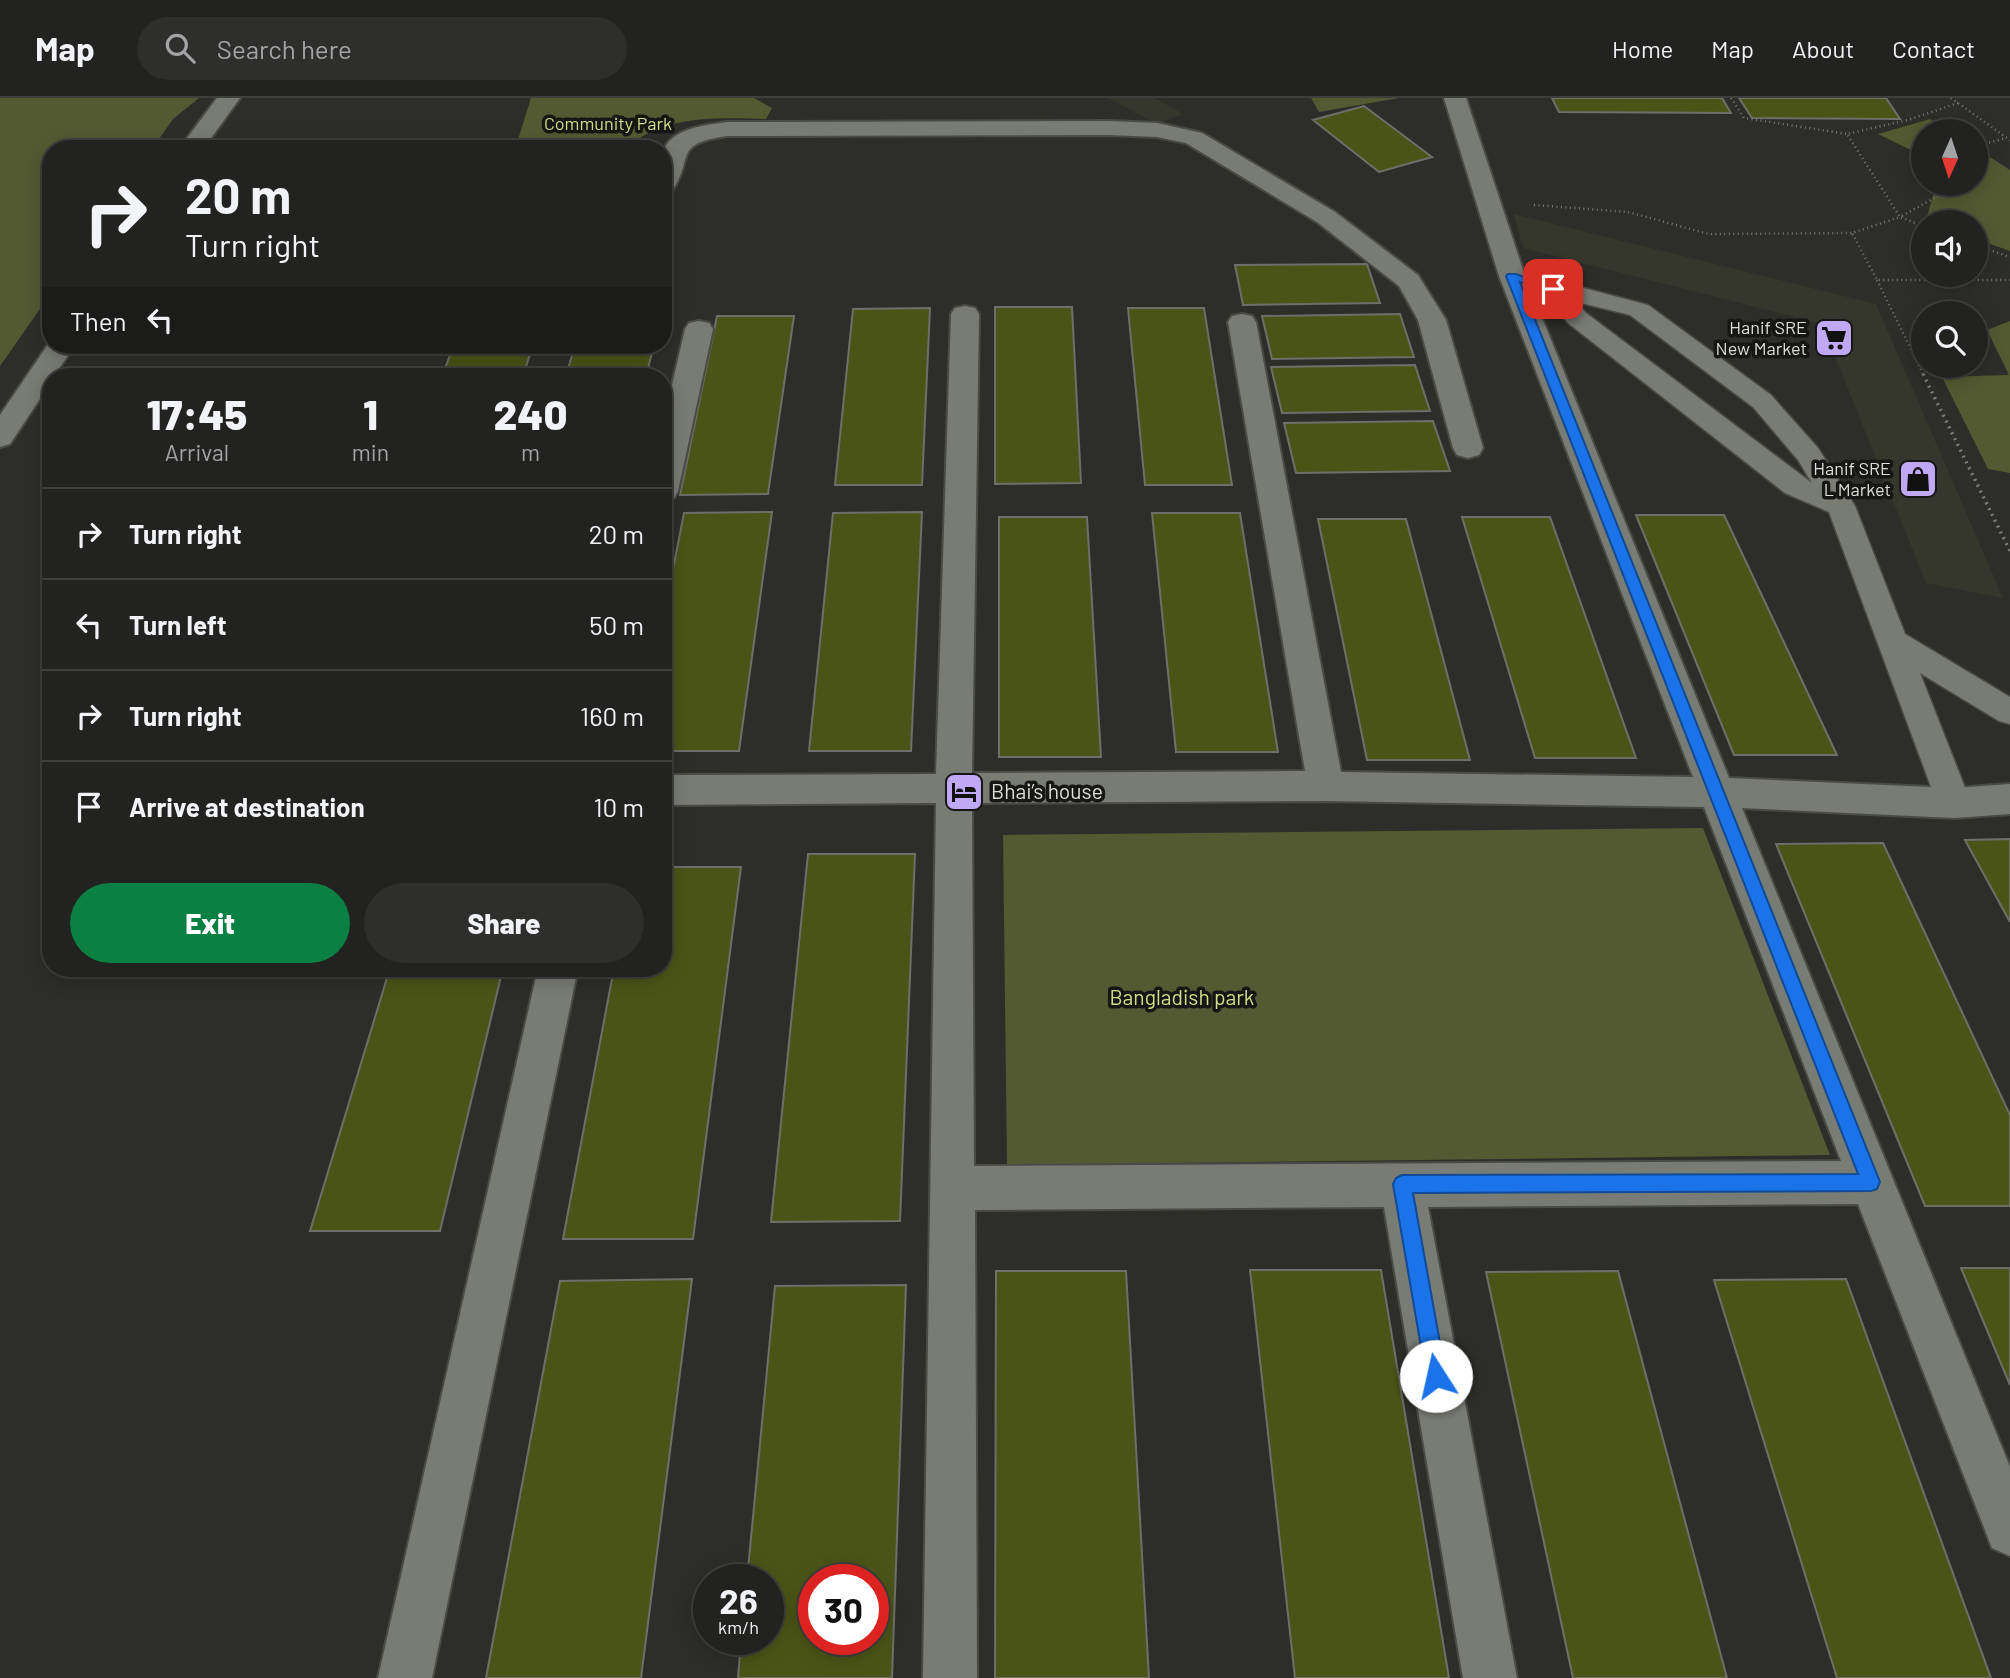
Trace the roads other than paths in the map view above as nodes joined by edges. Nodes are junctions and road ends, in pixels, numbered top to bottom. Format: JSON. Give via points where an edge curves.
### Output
{"nodes":[{"id":1,"x":229,"y":98,"type":"edge"},
{"id":2,"x":1455,"y":98,"type":"edge"},
{"id":3,"x":807,"y":104,"type":"dead end"},
{"id":4,"x":847,"y":127,"type":"junction"},
{"id":5,"x":198,"y":140,"type":"edge"},
{"id":6,"x":672,"y":154,"type":"edge"},
{"id":7,"x":1515,"y":285,"type":"junction"},
{"id":8,"x":1553,"y":289,"type":"junction"},
{"id":9,"x":965,"y":314,"type":"dead end"},
{"id":10,"x":1242,"y":322,"type":"dead end"},
{"id":11,"x":699,"y":329,"type":"dead end"},
{"id":12,"x":42,"y":374,"type":"edge"},
{"id":13,"x":0,"y":437,"type":"edge"},
{"id":14,"x":1468,"y":449,"type":"dead end"},
{"id":15,"x":672,"y":450,"type":"edge"},
{"id":16,"x":1841,"y":506,"type":"junction"},
{"id":17,"x":1892,"y":641,"type":"junction"},
{"id":18,"x":2010,"y":712,"type":"edge"},
{"id":19,"x":1326,"y":786,"type":"junction"},
{"id":20,"x":954,"y":788,"type":"junction"},
{"id":21,"x":672,"y":790,"type":"edge"},
{"id":22,"x":1715,"y":792,"type":"junction"},
{"id":23,"x":2010,"y":799,"type":"edge"},
{"id":24,"x":1954,"y":803,"type":"junction"},
{"id":25,"x":556,"y":977,"type":"edge"},
{"id":26,"x":1871,"y":1182,"type":"junction"},
{"id":27,"x":1402,"y":1184,"type":"junction"},
{"id":28,"x":952,"y":1188,"type":"junction"},
{"id":29,"x":2010,"y":1530,"type":"edge"},
{"id":30,"x":405,"y":1678,"type":"edge"},
{"id":31,"x":950,"y":1678,"type":"edge"},
{"id":32,"x":1490,"y":1678,"type":"edge"}],
"edges":[{"from":1,"to":5,"type":"street"},
{"from":2,"to":7,"type":"street"},
{"from":3,"to":4,"type":"street"},
{"from":4,"to":6,"type":"street","via":[[698,133]]},
{"from":4,"to":14,"type":"street","via":[[1109,128],[1157,130],[1194,138],[1326,217],[1409,281],[1432,320]]},
{"from":7,"to":8,"type":"lane"},
{"from":7,"to":22,"type":"street"},
{"from":8,"to":16,"type":"lane","via":[[1577,318],[1795,486]]},
{"from":8,"to":16,"type":"lane","via":[[1639,310],[1762,401],[1808,454]]},
{"from":9,"to":20,"type":"street"},
{"from":10,"to":19,"type":"street"},
{"from":11,"to":15,"type":"street"},
{"from":12,"to":13,"type":"street"},
{"from":16,"to":17,"type":"lane"},
{"from":17,"to":18,"type":"lane"},
{"from":17,"to":24,"type":"lane"},
{"from":19,"to":20,"type":"street"},
{"from":19,"to":22,"type":"street"},
{"from":20,"to":21,"type":"street"},
{"from":20,"to":28,"type":"street"},
{"from":22,"to":24,"type":"street"},
{"from":22,"to":26,"type":"street"},
{"from":23,"to":24,"type":"street"},
{"from":25,"to":30,"type":"street"},
{"from":26,"to":27,"type":"street"},
{"from":26,"to":29,"type":"street"},
{"from":27,"to":28,"type":"street"},
{"from":27,"to":32,"type":"street"},
{"from":28,"to":31,"type":"street"}]}
